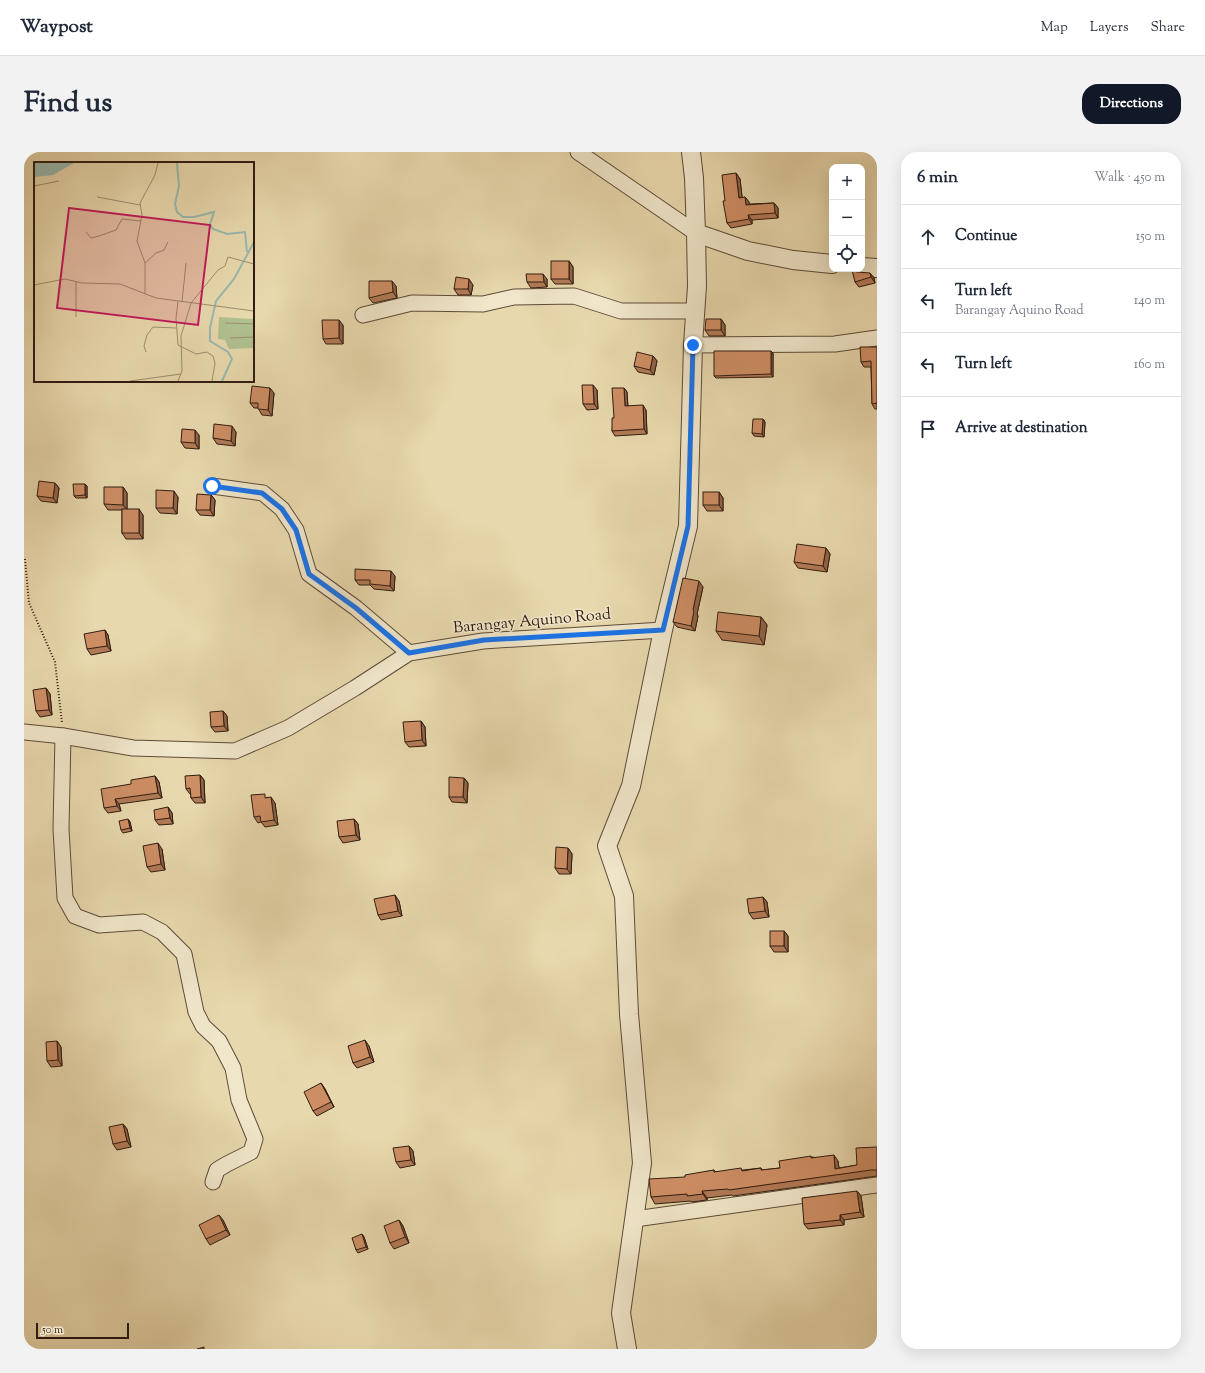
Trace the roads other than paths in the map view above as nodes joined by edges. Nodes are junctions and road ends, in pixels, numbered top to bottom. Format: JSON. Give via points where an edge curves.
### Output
{"nodes":[{"id":1,"x":578,"y":152,"type":"edge"},
{"id":2,"x":691,"y":152,"type":"edge"},
{"id":3,"x":696,"y":233,"type":"junction"},
{"id":4,"x":829,"y":264,"type":"edge"},
{"id":5,"x":865,"y":267,"type":"edge"},
{"id":6,"x":877,"y":268,"type":"edge"},
{"id":7,"x":695,"y":311,"type":"junction"},
{"id":8,"x":363,"y":314,"type":"dead end"},
{"id":9,"x":877,"y":338,"type":"edge"},
{"id":10,"x":693,"y":345,"type":"junction"},
{"id":11,"x":212,"y":486,"type":"dead end"},
{"id":12,"x":663,"y":630,"type":"junction"},
{"id":13,"x":409,"y":653,"type":"junction"},
{"id":14,"x":24,"y":732,"type":"edge"},
{"id":15,"x":63,"y":736,"type":"junction"},
{"id":16,"x":213,"y":1182,"type":"dead end"},
{"id":17,"x":877,"y":1185,"type":"edge"},
{"id":18,"x":635,"y":1219,"type":"junction"},
{"id":19,"x":626,"y":1349,"type":"edge"}],
"edges":[{"from":1,"to":3,"type":"street"},
{"from":2,"to":3,"type":"street"},
{"from":3,"to":4,"type":"street","via":[[748,251]]},
{"from":3,"to":7,"type":"street"},
{"from":5,"to":6,"type":"street"},
{"from":7,"to":8,"type":"street","via":[[621,311],[574,296],[514,296],[483,304],[412,303]]},
{"from":7,"to":10,"type":"street"},
{"from":9,"to":10,"type":"street","via":[[835,344]]},
{"from":10,"to":12,"type":"street","via":[[688,526]]},
{"from":11,"to":13,"type":"street","via":[[262,493],[282,509],[296,530],[309,574],[356,608]]},
{"from":12,"to":13,"type":"street","name":"Barangay Aquino Road","via":[[484,640]]},
{"from":12,"to":18,"type":"street","via":[[631,786],[608,846],[624,896],[629,1014],[642,1156]]},
{"from":13,"to":15,"type":"street","name":"Barangay Aquino Road","via":[[288,728],[236,751],[133,748]]},
{"from":14,"to":15,"type":"street","name":"Barangay Aquino Road"},
{"from":15,"to":16,"type":"street","via":[[61,829],[65,898],[75,916],[99,925],[143,922],[162,932],[184,954],[196,1012],[203,1026],[219,1041],[233,1068],[239,1100],[255,1139],[251,1152],[217,1170]]},
{"from":17,"to":18,"type":"street"},
{"from":18,"to":19,"type":"street","via":[[621,1313]]}]}
